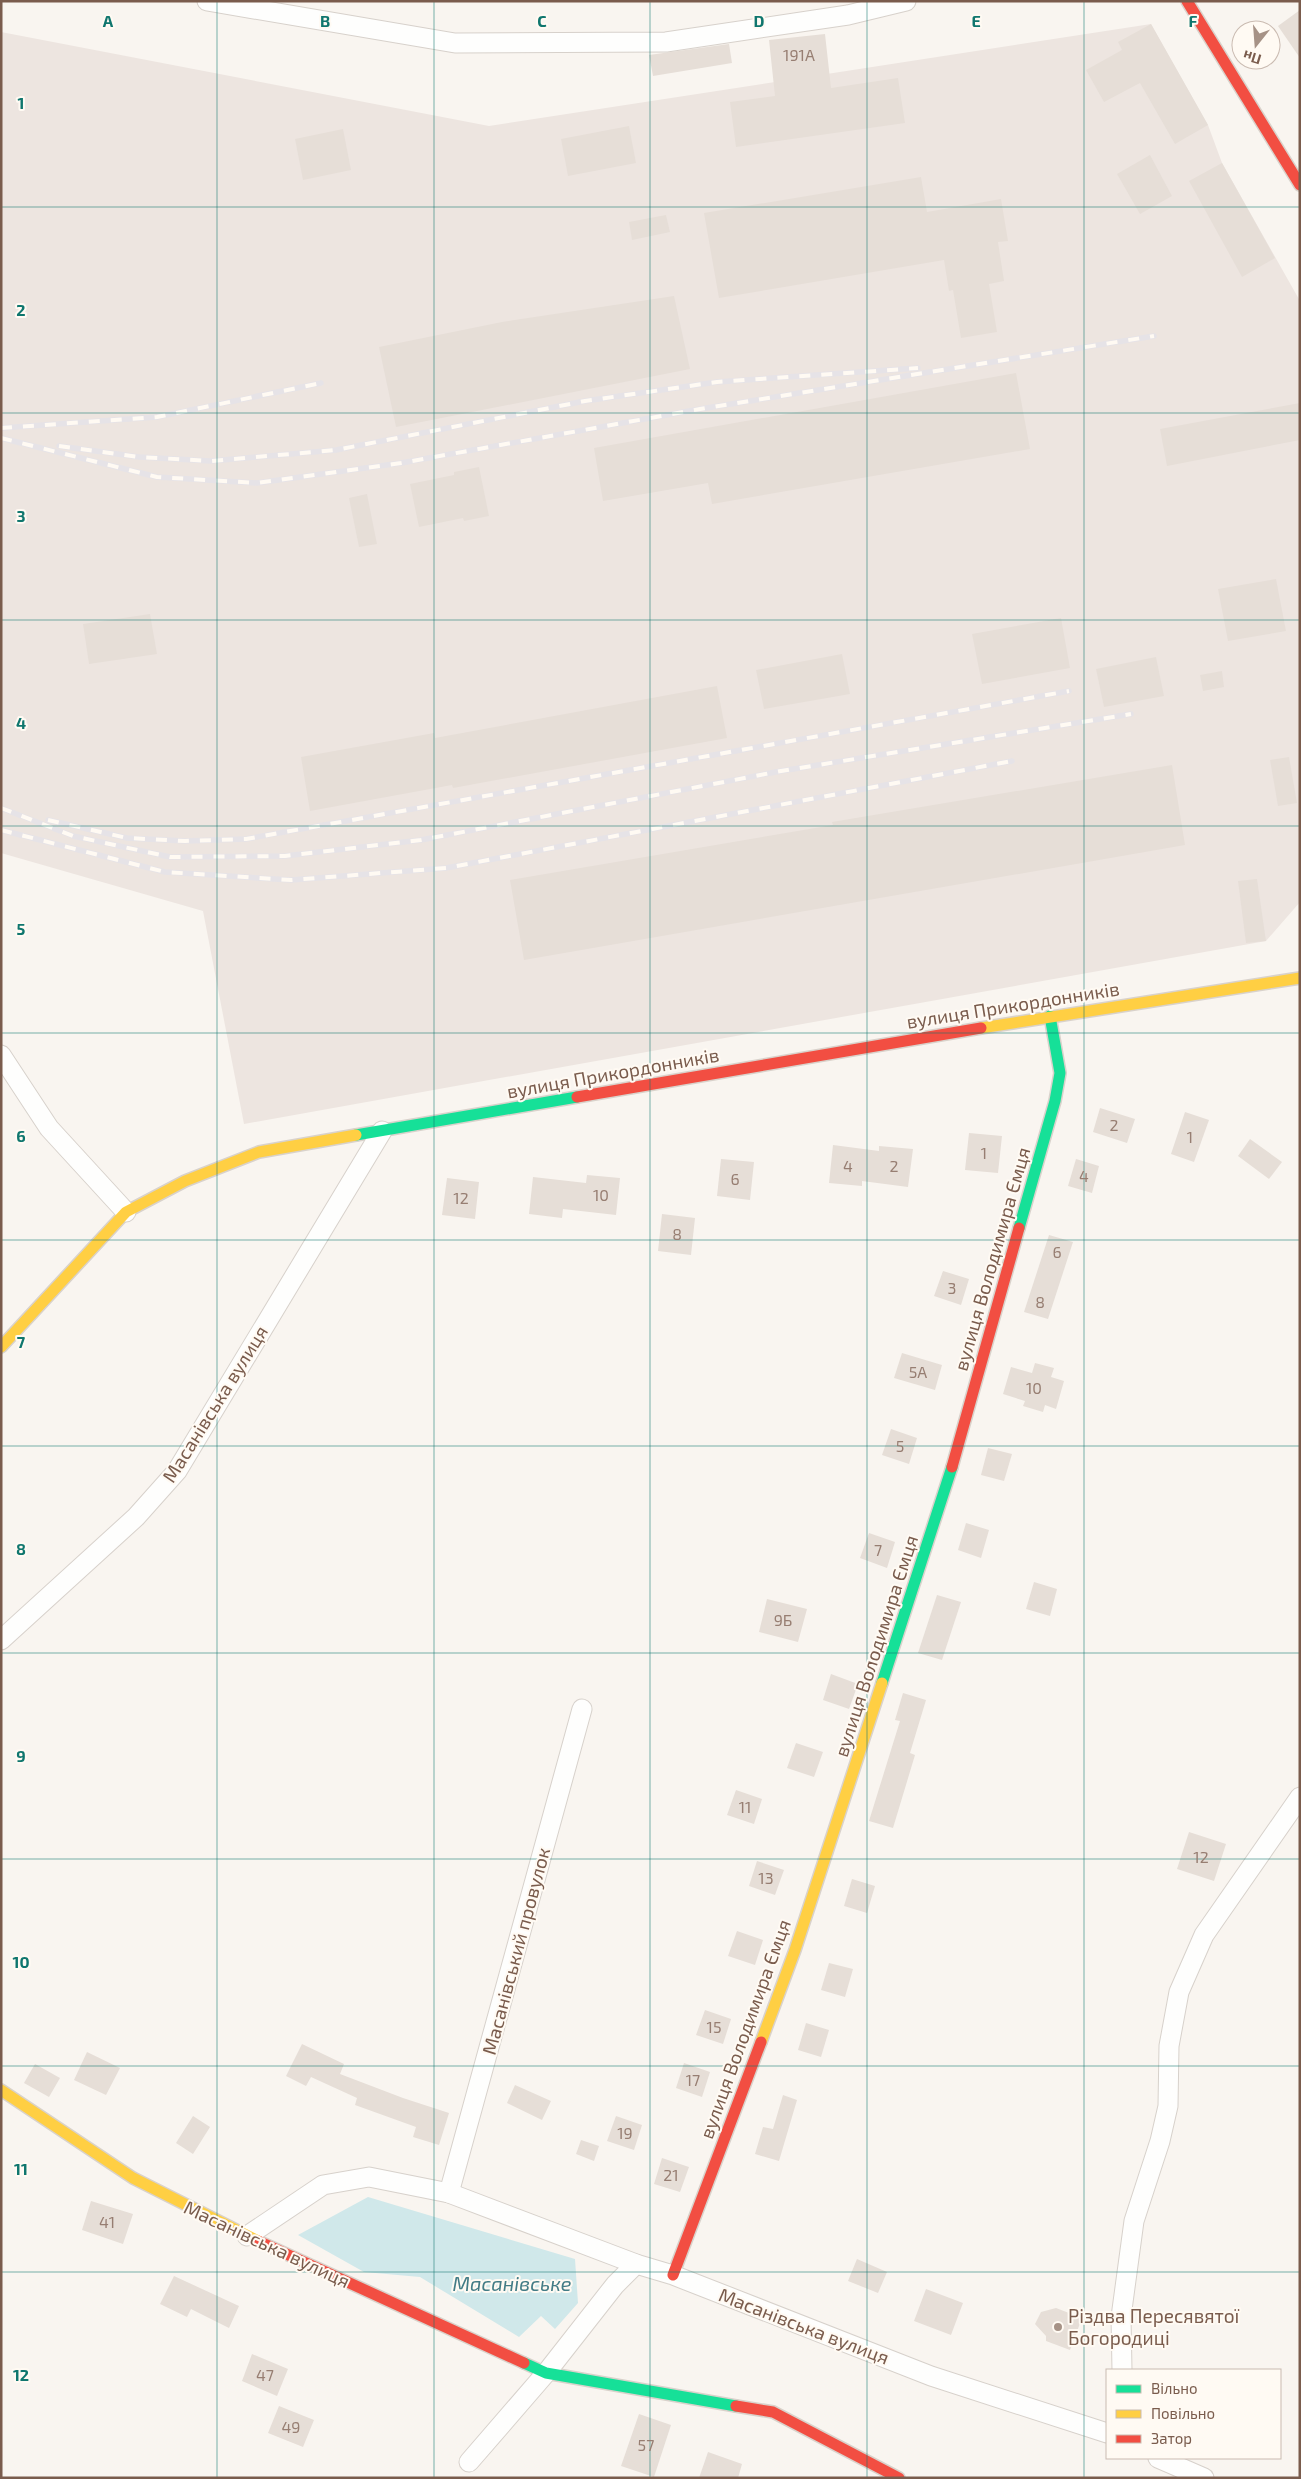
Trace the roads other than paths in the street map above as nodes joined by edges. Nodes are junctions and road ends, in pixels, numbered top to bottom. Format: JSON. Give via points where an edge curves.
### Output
{"nodes":[{"id":1,"x":207,"y":1,"type":"edge"},
{"id":2,"x":906,"y":1,"type":"edge"},
{"id":3,"x":1187,"y":1,"type":"edge"},
{"id":4,"x":1300,"y":185,"type":"edge"},
{"id":5,"x":1300,"y":978,"type":"edge"},
{"id":6,"x":1050,"y":1016,"type":"junction"},
{"id":7,"x":1,"y":1055,"type":"edge"},
{"id":8,"x":382,"y":1131,"type":"junction"},
{"id":9,"x":126,"y":1212,"type":"junction"},
{"id":10,"x":1,"y":1347,"type":"edge"},
{"id":11,"x":1,"y":1640,"type":"edge"},
{"id":12,"x":582,"y":1710,"type":"dead end"},
{"id":13,"x":1300,"y":1797,"type":"edge"},
{"id":14,"x":1,"y":2090,"type":"edge"},
{"id":15,"x":449,"y":2193,"type":"junction"},
{"id":16,"x":247,"y":2236,"type":"junction"},
{"id":17,"x":636,"y":2264,"type":"junction"},
{"id":18,"x":672,"y":2275,"type":"junction"},
{"id":19,"x":1122,"y":2369,"type":"edge"},
{"id":20,"x":546,"y":2373,"type":"junction"},
{"id":21,"x":1106,"y":2432,"type":"edge"},
{"id":22,"x":1160,"y":2459,"type":"edge"},
{"id":23,"x":469,"y":2462,"type":"dead end"},
{"id":24,"x":899,"y":2478,"type":"edge"},
{"id":25,"x":1204,"y":2478,"type":"edge"}],
"edges":[{"from":1,"to":2,"type":"street","via":[[455,43],[666,42],[848,15]]},
{"from":3,"to":4,"type":"street"},
{"from":5,"to":6,"type":"street","name":"вулиця Прикордонників"},
{"from":6,"to":8,"type":"street","name":"вулиця Прикордонників"},
{"from":6,"to":18,"type":"street","name":"вулиця Володимира Ємця","via":[[1060,1074],[1055,1101],[944,1495],[794,1950]]},
{"from":7,"to":9,"type":"street","via":[[49,1128]]},
{"from":8,"to":9,"type":"street","name":"вулиця Прикордонників","via":[[259,1152],[185,1181]]},
{"from":8,"to":11,"type":"street","name":"Масанівська вулиця","via":[[177,1471],[136,1517]]},
{"from":9,"to":10,"type":"street","name":"вулиця Прикордонників"},
{"from":12,"to":15,"type":"street","name":"Масанівський провулок"},
{"from":13,"to":19,"type":"street","via":[[1204,1935],[1179,1992],[1169,2046],[1168,2106],[1134,2221],[1121,2317]]},
{"from":14,"to":16,"type":"street","name":"Масанівська вулиця","via":[[133,2178]]},
{"from":15,"to":16,"type":"street","name":"Масанівська вулиця","via":[[369,2177],[322,2186]]},
{"from":15,"to":17,"type":"street","name":"Масанівська вулиця"},
{"from":16,"to":20,"type":"street","name":"Масанівська вулиця"},
{"from":17,"to":18,"type":"street","name":"Масанівська вулиця"},
{"from":17,"to":20,"type":"street","via":[[614,2285]]},
{"from":18,"to":21,"type":"street","name":"Масанівська вулиця","via":[[932,2376]]},
{"from":20,"to":23,"type":"street"},
{"from":20,"to":24,"type":"street","name":"Масанівська вулиця","via":[[773,2412]]},
{"from":22,"to":25,"type":"street"}]}
